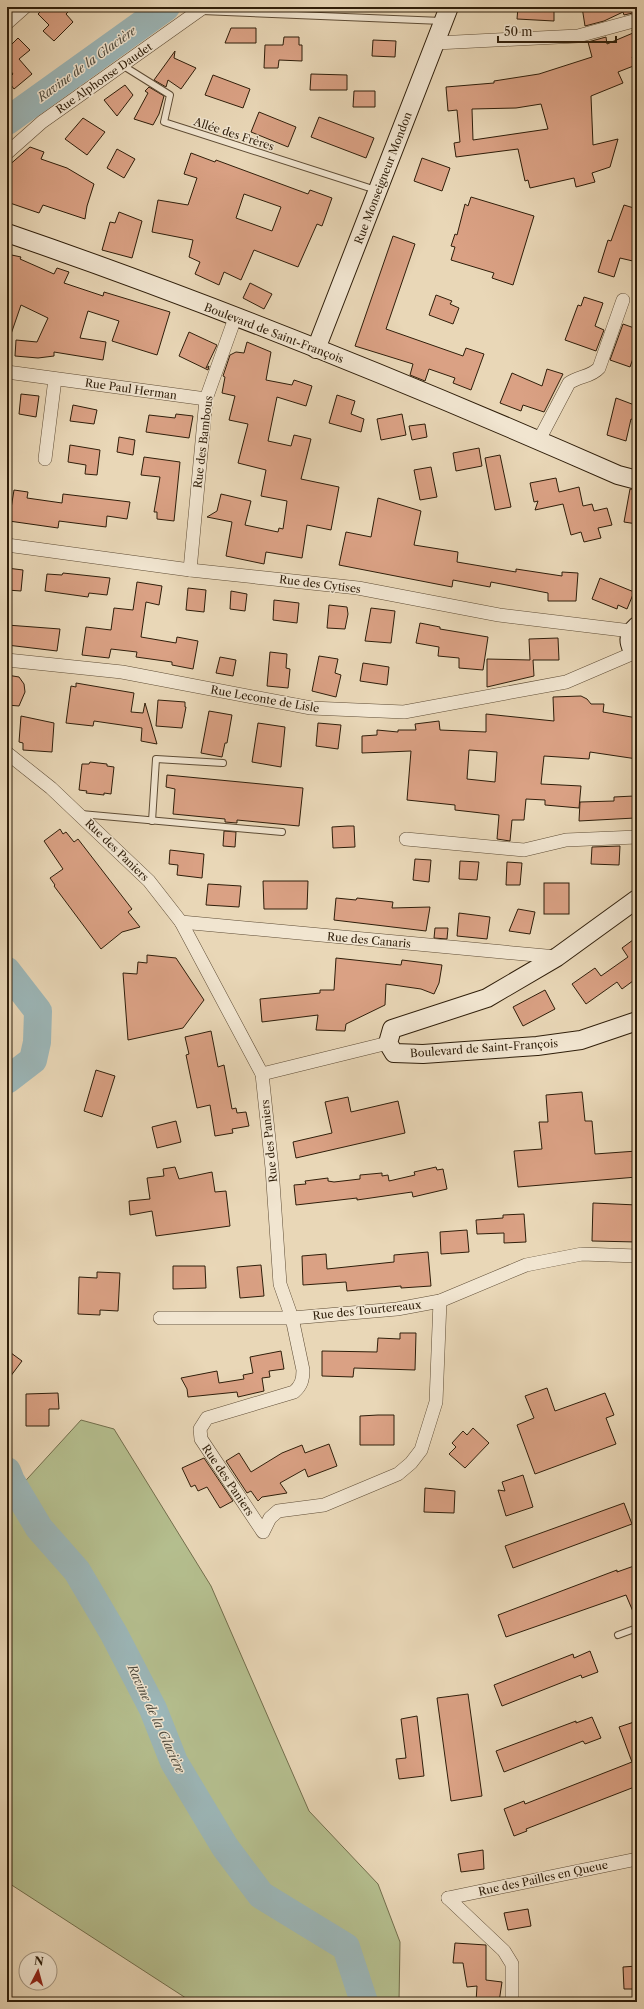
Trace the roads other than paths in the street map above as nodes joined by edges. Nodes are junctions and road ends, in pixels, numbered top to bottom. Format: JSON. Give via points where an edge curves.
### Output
{"nodes":[{"id":1,"x":25,"y":7,"type":"edge"},
{"id":2,"x":202,"y":9,"type":"edge"},
{"id":3,"x":447,"y":14,"type":"edge"},
{"id":4,"x":637,"y":20,"type":"edge"},
{"id":5,"x":7,"y":23,"type":"edge"},
{"id":6,"x":436,"y":43,"type":"junction"},
{"id":7,"x":122,"y":65,"type":"junction"},
{"id":8,"x":7,"y":153,"type":"edge"},
{"id":9,"x":378,"y":191,"type":"junction"},
{"id":10,"x":7,"y":234,"type":"edge"},
{"id":11,"x":623,"y":300,"type":"dead end"},
{"id":12,"x":235,"y":318,"type":"junction"},
{"id":13,"x":316,"y":349,"type":"junction"},
{"id":14,"x":7,"y":372,"type":"edge"},
{"id":15,"x":55,"y":379,"type":"junction"},
{"id":16,"x":206,"y":399,"type":"junction"},
{"id":17,"x":539,"y":440,"type":"junction"},
{"id":18,"x":45,"y":459,"type":"dead end"},
{"id":19,"x":637,"y":480,"type":"edge"},
{"id":20,"x":7,"y":545,"type":"edge"},
{"id":21,"x":190,"y":570,"type":"junction"},
{"id":22,"x":634,"y":629,"type":"edge"},
{"id":23,"x":637,"y":652,"type":"edge"},
{"id":24,"x":7,"y":660,"type":"edge"},
{"id":25,"x":7,"y":753,"type":"edge"},
{"id":26,"x":223,"y":763,"type":"dead end"},
{"id":27,"x":79,"y":814,"type":"junction"},
{"id":28,"x":152,"y":820,"type":"junction"},
{"id":29,"x":282,"y":832,"type":"dead end"},
{"id":30,"x":637,"y":837,"type":"edge"},
{"id":31,"x":406,"y":839,"type":"dead end"},
{"id":32,"x":637,"y":899,"type":"edge"},
{"id":33,"x":181,"y":922,"type":"junction"},
{"id":34,"x":557,"y":957,"type":"junction"},
{"id":35,"x":637,"y":1021,"type":"edge"},
{"id":36,"x":388,"y":1043,"type":"junction"},
{"id":37,"x":262,"y":1074,"type":"junction"},
{"id":38,"x":637,"y":1256,"type":"edge"},
{"id":39,"x":440,"y":1301,"type":"junction"},
{"id":40,"x":160,"y":1318,"type":"dead end"},
{"id":41,"x":292,"y":1318,"type":"junction"},
{"id":42,"x":637,"y":1628,"type":"edge"},
{"id":43,"x":618,"y":1635,"type":"dead end"},
{"id":44,"x":637,"y":1859,"type":"edge"},
{"id":45,"x":512,"y":2002,"type":"edge"}],
"edges":[{"from":1,"to":5,"type":"street"},
{"from":2,"to":3,"type":"lane"},
{"from":2,"to":7,"type":"street","name":"Rue Alphonse Daudet"},
{"from":3,"to":6,"type":"main road","name":"Rue Monseigneur Mondon"},
{"from":4,"to":6,"type":"street","via":[[578,36]]},
{"from":6,"to":9,"type":"main road","name":"Rue Monseigneur Mondon"},
{"from":7,"to":8,"type":"street","name":"Rue Alphonse Daudet","via":[[42,122]]},
{"from":7,"to":9,"type":"lane","name":"Allée des Frères","via":[[170,95],[164,122]]},
{"from":9,"to":13,"type":"main road","name":"Rue Monseigneur Mondon"},
{"from":10,"to":12,"type":"main road","name":"Boulevard de Saint-François","via":[[100,265]]},
{"from":11,"to":17,"type":"street","via":[[599,368],[595,373],[576,378],[569,383]]},
{"from":12,"to":13,"type":"main road","name":"Boulevard de Saint-François"},
{"from":12,"to":16,"type":"street","name":"Rue des Bambous"},
{"from":13,"to":17,"type":"main road","name":"Boulevard de Saint-François"},
{"from":14,"to":15,"type":"street","name":"Rue Paul Herman"},
{"from":15,"to":16,"type":"street","name":"Rue Paul Herman"},
{"from":15,"to":18,"type":"street"},
{"from":16,"to":21,"type":"street","name":"Rue des Bambous"},
{"from":17,"to":19,"type":"main road","name":"Boulevard de Saint-François","via":[[618,475]]},
{"from":20,"to":21,"type":"street","name":"Rue des Cytises"},
{"from":21,"to":22,"type":"street","name":"Rue des Cytises","via":[[358,588],[499,615]]},
{"from":22,"to":23,"type":"main road","via":[[629,639],[630,645]]},
{"from":23,"to":24,"type":"street","name":"Rue Leconte de Lisle","via":[[566,682],[404,712],[311,708],[122,672]]},
{"from":25,"to":27,"type":"street","name":"Rue des Paniers"},
{"from":26,"to":28,"type":"lane","via":[[156,759]]},
{"from":27,"to":28,"type":"lane"},
{"from":27,"to":33,"type":"street","name":"Rue des Paniers","via":[[150,881]]},
{"from":28,"to":29,"type":"lane"},
{"from":30,"to":31,"type":"street","via":[[566,840],[524,850]]},
{"from":32,"to":34,"type":"main road"},
{"from":33,"to":34,"type":"street","name":"Rue des Canaris"},
{"from":33,"to":37,"type":"street","name":"Rue des Paniers"},
{"from":34,"to":36,"type":"main road","via":[[487,998],[392,1029]]},
{"from":35,"to":36,"type":"main road","name":"Boulevard de Saint-François","via":[[581,1040],[537,1046],[423,1054],[394,1053]]},
{"from":36,"to":37,"type":"street"},
{"from":37,"to":41,"type":"street","name":"Rue des Paniers","via":[[280,1284]]},
{"from":38,"to":39,"type":"street","name":"Rue des Tourtereaux","via":[[582,1254],[526,1265]]},
{"from":39,"to":41,"type":"street","name":"Rue des Tourtereaux","via":[[397,1309]]},
{"from":39,"to":41,"type":"street","name":"Rue des Paniers","via":[[436,1402],[421,1450],[411,1463],[398,1474],[324,1505],[278,1511],[270,1518],[262,1532],[201,1439],[200,1429],[207,1418],[294,1392],[300,1387],[303,1370]]},
{"from":40,"to":41,"type":"street","name":"Rue des Tourtereaux"},
{"from":42,"to":43,"type":"lane"},
{"from":44,"to":45,"type":"street","name":"Rue des Pailles en Queue","via":[[448,1898],[504,1951],[512,1964]]}]}
